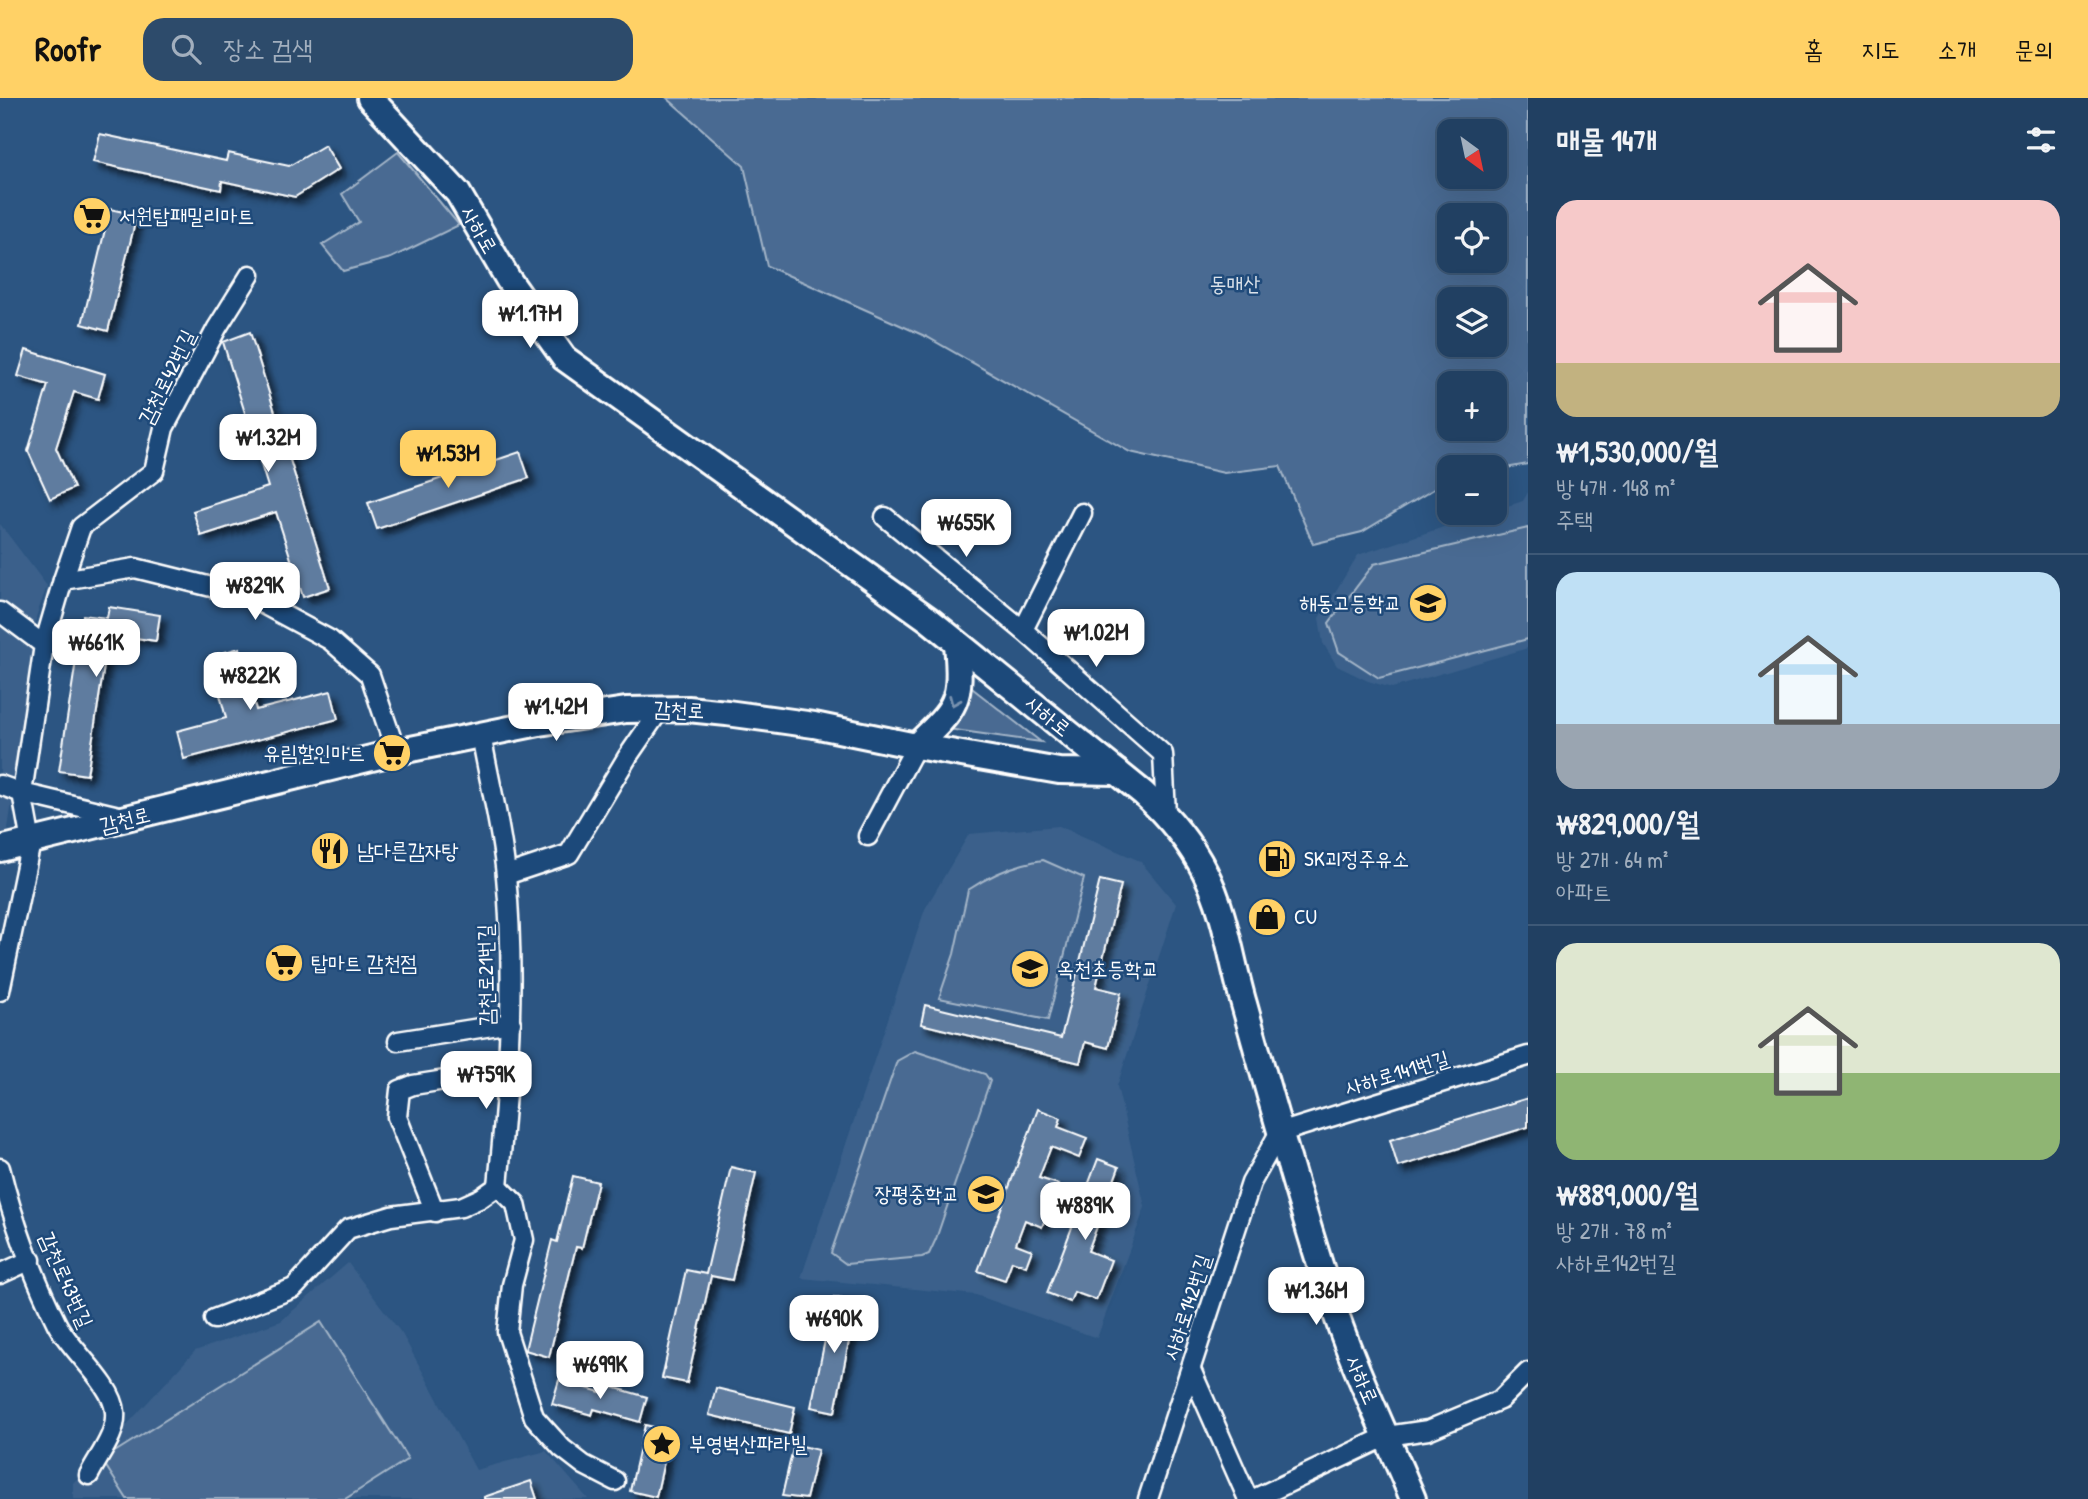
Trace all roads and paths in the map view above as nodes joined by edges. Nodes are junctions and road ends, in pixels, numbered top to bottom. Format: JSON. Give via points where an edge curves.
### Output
{"nodes":[{"id":1,"x":370,"y":98,"type":"edge"},
{"id":2,"x":250,"y":275,"type":"dead end"},
{"id":3,"x":1082,"y":513,"type":"dead end"},
{"id":4,"x":885,"y":517,"type":"dead end"},
{"id":5,"x":63,"y":580,"type":"junction"},
{"id":6,"x":0,"y":612,"type":"edge"},
{"id":7,"x":1023,"y":630,"type":"junction"},
{"id":8,"x":957,"y":643,"type":"junction"},
{"id":9,"x":44,"y":645,"type":"junction"},
{"id":10,"x":661,"y":708,"type":"junction"},
{"id":11,"x":481,"y":734,"type":"junction"},
{"id":12,"x":916,"y":746,"type":"junction"},
{"id":13,"x":396,"y":752,"type":"junction"},
{"id":14,"x":1117,"y":772,"type":"junction"},
{"id":15,"x":0,"y":785,"type":"edge"},
{"id":16,"x":22,"y":793,"type":"junction"},
{"id":17,"x":1166,"y":814,"type":"junction"},
{"id":18,"x":130,"y":818,"type":"junction"},
{"id":19,"x":868,"y":836,"type":"dead end"},
{"id":20,"x":31,"y":842,"type":"junction"},
{"id":21,"x":0,"y":849,"type":"edge"},
{"id":22,"x":506,"y":875,"type":"junction"},
{"id":23,"x":0,"y":991,"type":"edge"},
{"id":24,"x":511,"y":1023,"type":"junction"},
{"id":25,"x":398,"y":1041,"type":"dead end"},
{"id":26,"x":1528,"y":1056,"type":"edge"},
{"id":27,"x":509,"y":1070,"type":"junction"},
{"id":28,"x":1279,"y":1133,"type":"junction"},
{"id":29,"x":0,"y":1168,"type":"edge"},
{"id":30,"x":498,"y":1186,"type":"junction"},
{"id":31,"x":4,"y":1202,"type":"edge"},
{"id":32,"x":435,"y":1212,"type":"junction"},
{"id":33,"x":31,"y":1260,"type":"junction"},
{"id":34,"x":0,"y":1274,"type":"edge"},
{"id":35,"x":214,"y":1319,"type":"dead end"},
{"id":36,"x":1191,"y":1370,"type":"junction"},
{"id":37,"x":1528,"y":1371,"type":"edge"},
{"id":38,"x":1387,"y":1436,"type":"junction"},
{"id":39,"x":89,"y":1475,"type":"dead end"},
{"id":40,"x":615,"y":1481,"type":"dead end"},
{"id":41,"x":1148,"y":1499,"type":"edge"},
{"id":42,"x":1248,"y":1499,"type":"edge"},
{"id":43,"x":1254,"y":1499,"type":"edge"},
{"id":44,"x":1413,"y":1499,"type":"edge"}],
"edges":[{"from":1,"to":8,"type":"street","name":"사하로","via":[[458,193],[508,279],[564,358]]},
{"from":2,"to":5,"type":"street","name":"감천로42번길","via":[[164,428],[154,471],[81,527]]},
{"from":3,"to":7,"type":"street"},
{"from":4,"to":7,"type":"street"},
{"from":5,"to":9,"type":"street","name":"감천로42번길"},
{"from":5,"to":13,"type":"street","via":[[135,568],[248,596],[330,640],[370,675]]},
{"from":6,"to":9,"type":"street"},
{"from":7,"to":17,"type":"street","via":[[1163,754]]},
{"from":8,"to":12,"type":"street","one_way":true,"via":[[960,672],[954,703]]},
{"from":8,"to":14,"type":"street","name":"사하로"},
{"from":9,"to":16,"type":"street","name":"감천로42번길"},
{"from":10,"to":11,"type":"street","name":"감천로","via":[[595,713]]},
{"from":10,"to":12,"type":"street","name":"감천로","via":[[814,725]]},
{"from":10,"to":22,"type":"street","via":[[569,854]]},
{"from":11,"to":13,"type":"street","name":"감천로"},
{"from":11,"to":22,"type":"street","name":"감천로21번길"},
{"from":12,"to":14,"type":"street","name":"감천로","via":[[1059,771]]},
{"from":12,"to":19,"type":"street"},
{"from":13,"to":18,"type":"street","name":"감천로"},
{"from":14,"to":17,"type":"street","name":"사하로"},
{"from":15,"to":16,"type":"street"},
{"from":16,"to":18,"type":"street"},
{"from":16,"to":20,"type":"street","name":"감천로42번길"},
{"from":17,"to":28,"type":"street","name":"사하로","via":[[1196,854],[1215,894]]},
{"from":18,"to":20,"type":"street","name":"감천로"},
{"from":20,"to":21,"type":"street","name":"감천로"},
{"from":20,"to":23,"type":"street"},
{"from":22,"to":24,"type":"street","name":"감천로21번길"},
{"from":24,"to":25,"type":"street"},
{"from":24,"to":27,"type":"street","name":"감천로21번길"},
{"from":26,"to":28,"type":"street","name":"사하로141번길"},
{"from":27,"to":30,"type":"street","name":"감천로21번길"},
{"from":27,"to":32,"type":"street","via":[[400,1090],[397,1117]]},
{"from":28,"to":36,"type":"street","name":"사하로142번길","via":[[1251,1183]]},
{"from":28,"to":38,"type":"street","name":"사하로","via":[[1342,1331]]},
{"from":29,"to":31,"type":"street","name":"감천로43번길"},
{"from":30,"to":32,"type":"street","via":[[461,1207]]},
{"from":30,"to":40,"type":"street","via":[[516,1204],[524,1240],[512,1285],[507,1332],[534,1417],[583,1465]]},
{"from":31,"to":33,"type":"street","name":"감천로43번길"},
{"from":32,"to":35,"type":"street","via":[[391,1216],[348,1229],[295,1288]]},
{"from":33,"to":34,"type":"street"},
{"from":33,"to":39,"type":"street","name":"감천로43번길","via":[[57,1323],[112,1395],[116,1426]]},
{"from":36,"to":41,"type":"street","name":"사하로142번길"},
{"from":36,"to":42,"type":"street"},
{"from":37,"to":38,"type":"street","via":[[1500,1400],[1428,1430]]},
{"from":38,"to":43,"type":"street"},
{"from":38,"to":44,"type":"street","name":"사하로"}]}
